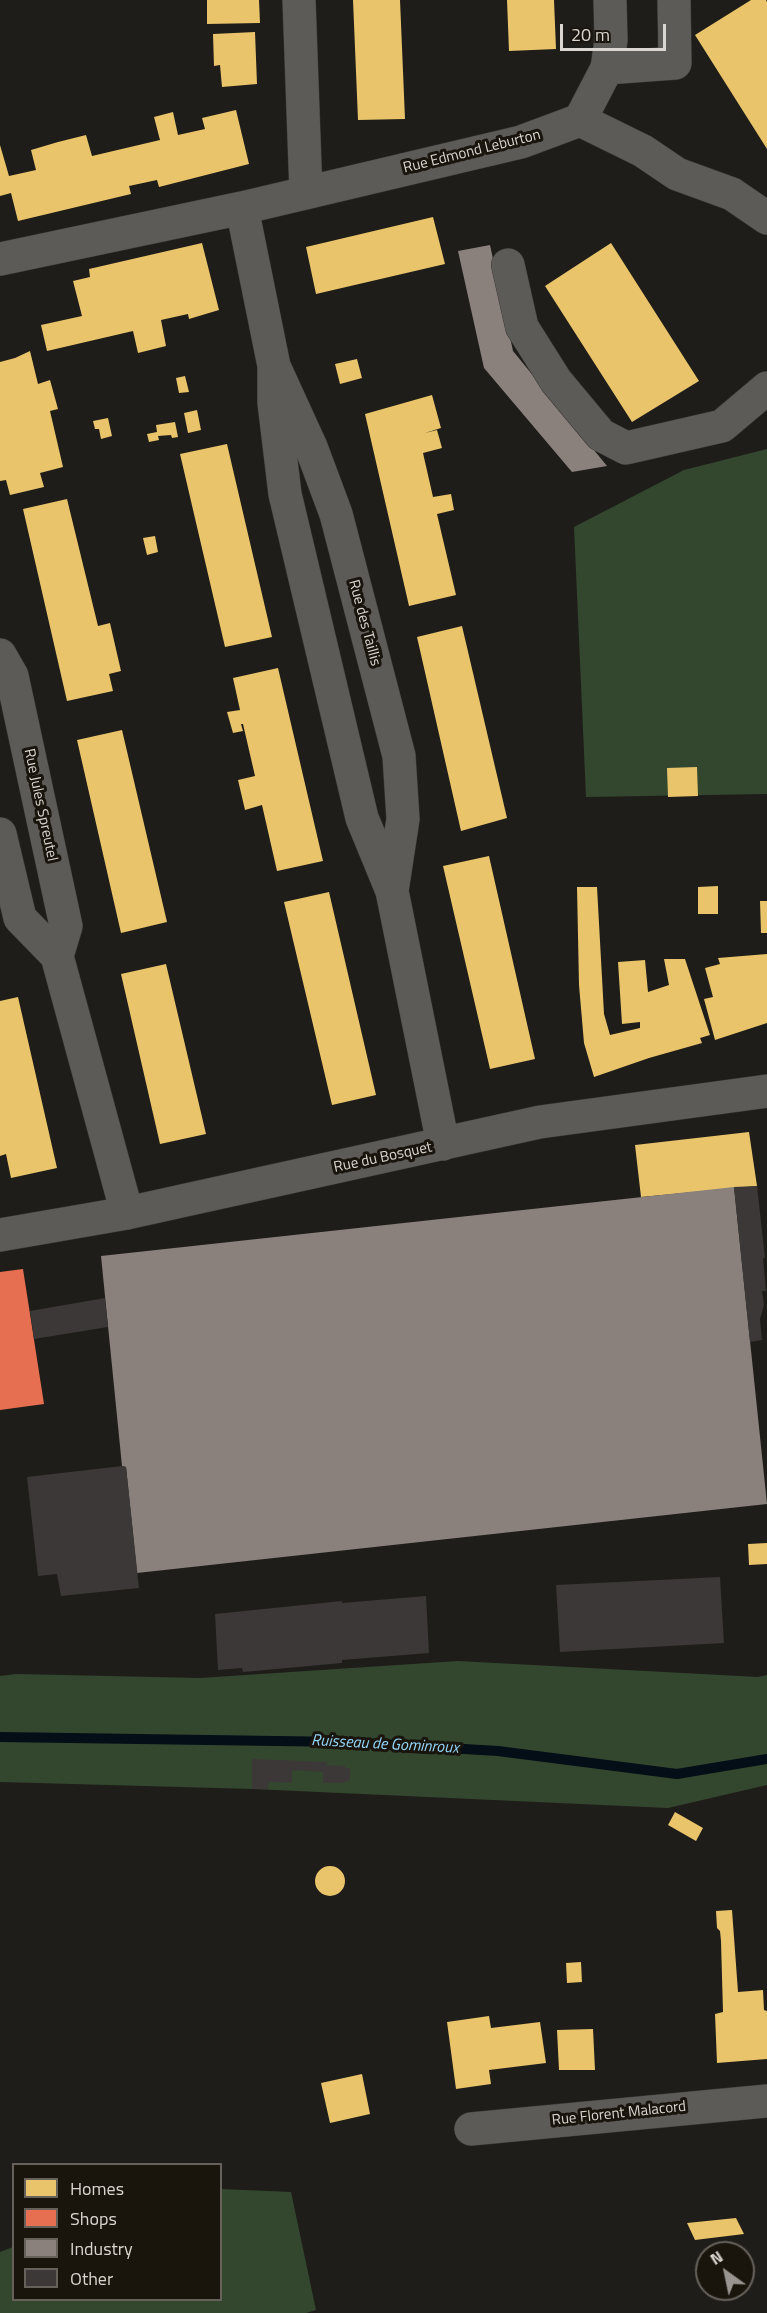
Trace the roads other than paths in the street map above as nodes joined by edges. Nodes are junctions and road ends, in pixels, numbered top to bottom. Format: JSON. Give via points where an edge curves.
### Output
{"nodes":[{"id":1,"x":299,"y":0,"type":"edge"},
{"id":2,"x":609,"y":0,"type":"edge"},
{"id":3,"x":674,"y":0,"type":"edge"},
{"id":4,"x":607,"y":68,"type":"junction"},
{"id":5,"x":580,"y":120,"type":"junction"},
{"id":6,"x":306,"y":193,"type":"junction"},
{"id":7,"x":242,"y":208,"type":"junction"},
{"id":8,"x":767,"y":218,"type":"edge"},
{"id":9,"x":0,"y":259,"type":"edge"},
{"id":10,"x":508,"y":265,"type":"dead end"},
{"id":11,"x":274,"y":366,"type":"junction"},
{"id":12,"x":767,"y":388,"type":"edge"},
{"id":13,"x":0,"y":655,"type":"edge"},
{"id":14,"x":0,"y":834,"type":"edge"},
{"id":15,"x":392,"y":891,"type":"junction"},
{"id":16,"x":57,"y":956,"type":"junction"},
{"id":17,"x":767,"y":1091,"type":"edge"},
{"id":18,"x":443,"y":1144,"type":"junction"},
{"id":19,"x":127,"y":1213,"type":"junction"},
{"id":20,"x":0,"y":1235,"type":"edge"},
{"id":21,"x":767,"y":2101,"type":"edge"},
{"id":22,"x":471,"y":2129,"type":"dead end"}],
"edges":[{"from":1,"to":6,"type":"street"},
{"from":2,"to":4,"type":"street","via":[[611,40]]},
{"from":3,"to":4,"type":"street","via":[[675,63]]},
{"from":4,"to":5,"type":"street"},
{"from":5,"to":6,"type":"street","name":"Rue Edmond Leburton","via":[[521,142]]},
{"from":5,"to":8,"type":"street","via":[[643,151],[677,174],[732,194]]},
{"from":6,"to":7,"type":"street","name":"Rue Edmond Leburton"},
{"from":7,"to":9,"type":"street","name":"Rue Edmond Leburton"},
{"from":7,"to":11,"type":"street","name":"Rue des Taillis"},
{"from":10,"to":12,"type":"street","via":[[522,327],[556,381],[601,435],[626,448],[722,426]]},
{"from":11,"to":15,"type":"street","name":"Rue des Taillis","via":[[274,403],[285,494],[362,818]]},
{"from":11,"to":15,"type":"street","name":"Rue des Taillis","via":[[336,514],[399,756],[403,819]]},
{"from":13,"to":16,"type":"street","name":"Rue Jules Spreutel","via":[[12,676],[66,926]]},
{"from":14,"to":16,"type":"street","via":[[20,918]]},
{"from":15,"to":18,"type":"street","name":"Rue des Taillis"},
{"from":16,"to":19,"type":"street"},
{"from":17,"to":18,"type":"street","name":"Rue du Bosquet","via":[[540,1122]]},
{"from":18,"to":19,"type":"street","name":"Rue du Bosquet"},
{"from":19,"to":20,"type":"street","name":"Rue du Bosquet"},
{"from":21,"to":22,"type":"street","name":"Rue Florent Malacord"}]}
